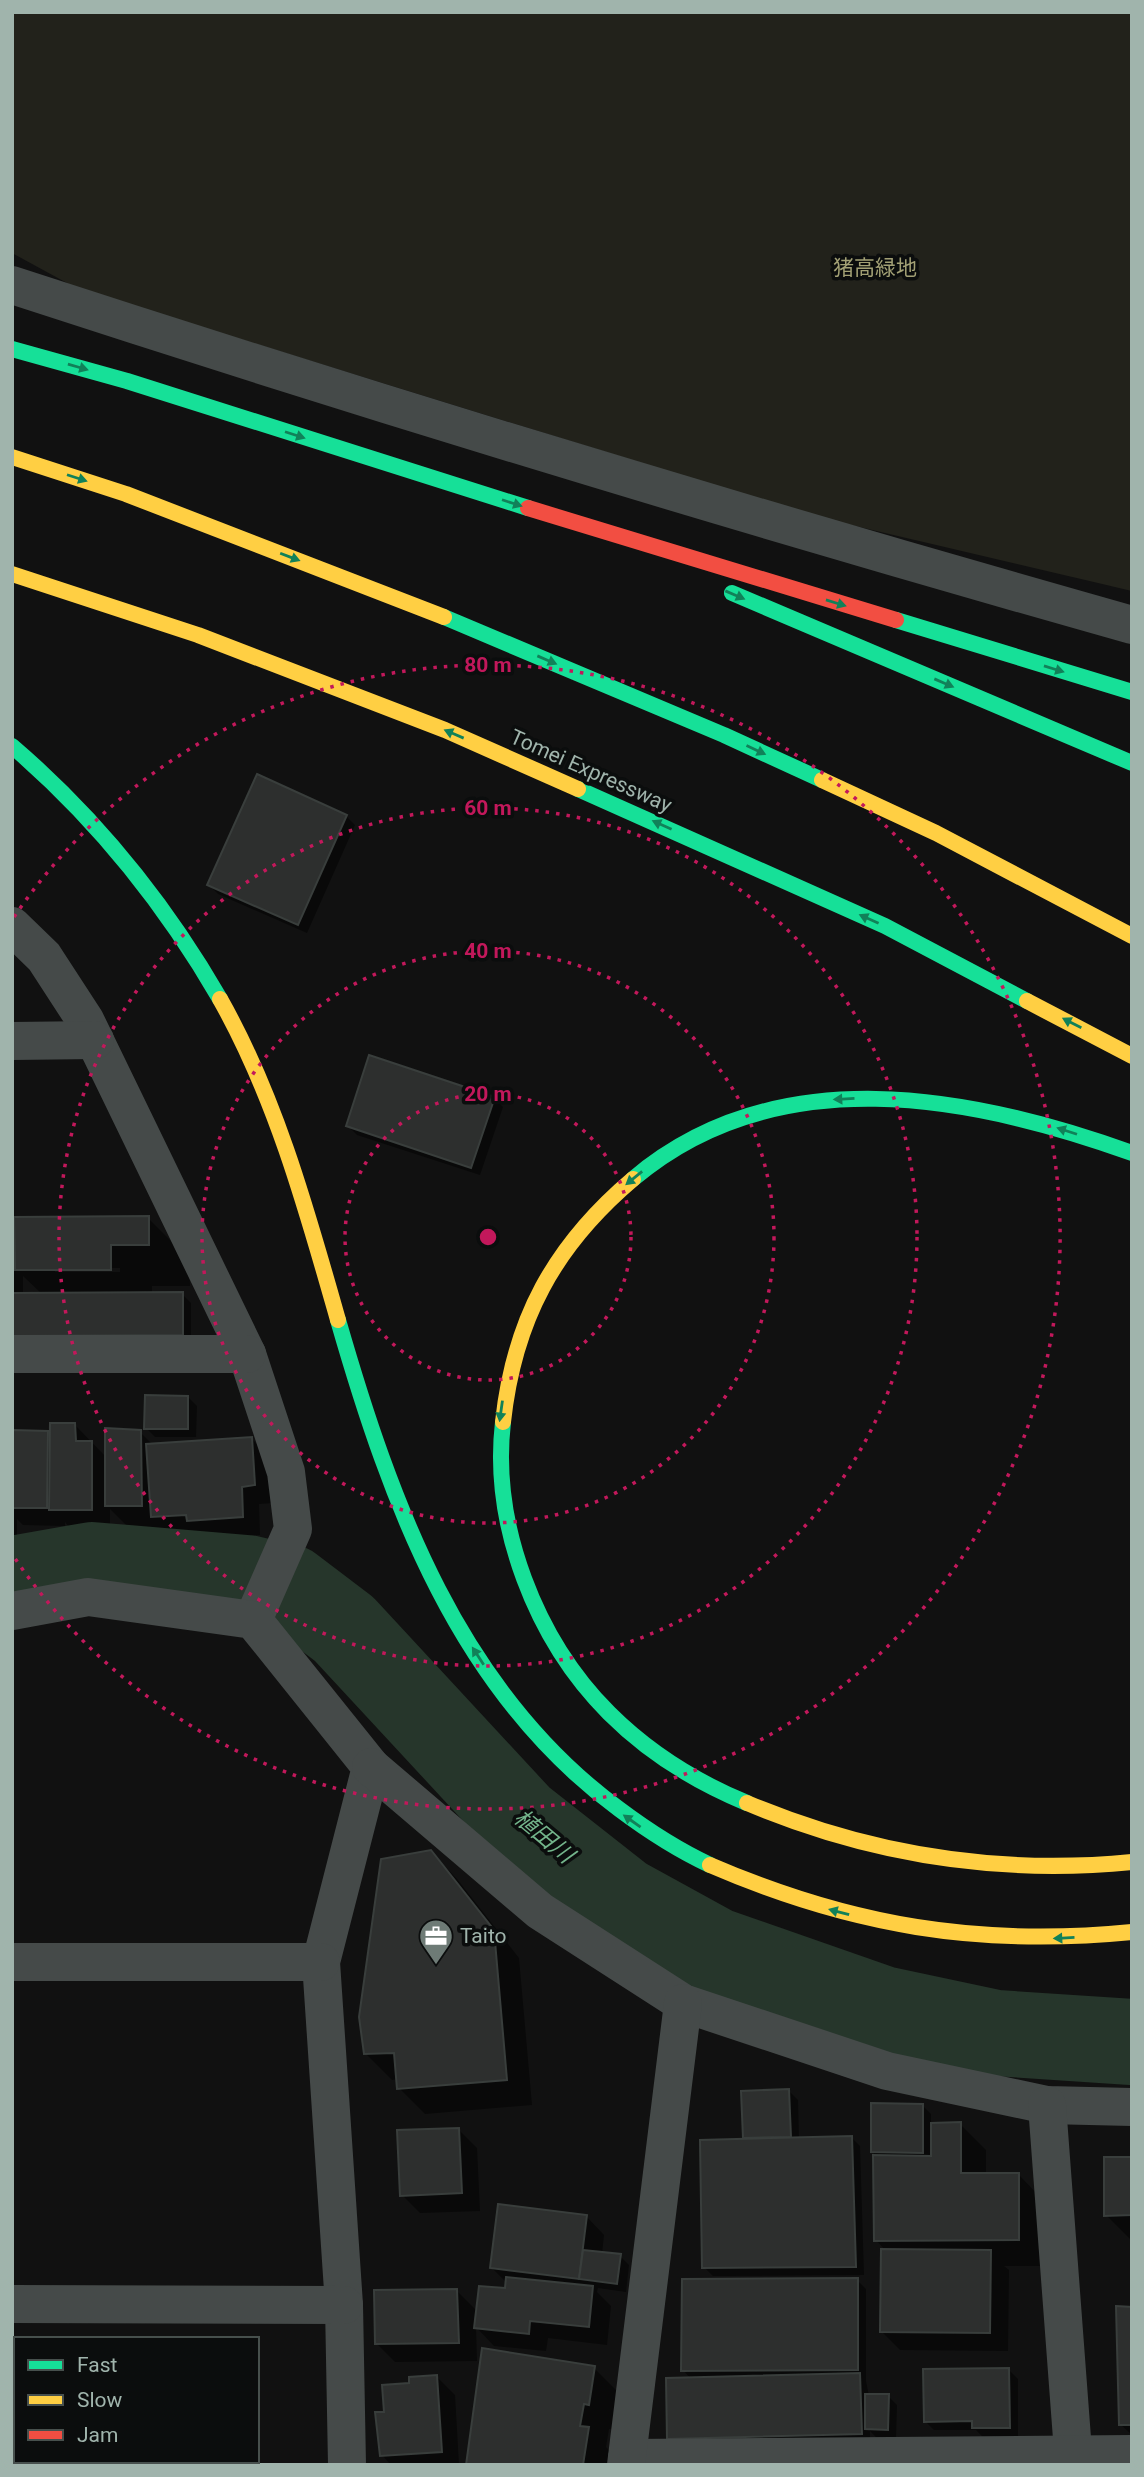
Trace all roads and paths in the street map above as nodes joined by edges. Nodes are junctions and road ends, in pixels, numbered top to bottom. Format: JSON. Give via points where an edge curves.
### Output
{"nodes":[{"id":1,"x":12,"y":285,"type":"edge"},
{"id":2,"x":12,"y":349,"type":"edge"},
{"id":3,"x":12,"y":457,"type":"edge"},
{"id":4,"x":537,"y":511,"type":"junction"},
{"id":5,"x":12,"y":574,"type":"edge"},
{"id":6,"x":689,"y":575,"type":"dead end"},
{"id":7,"x":714,"y":586,"type":"dead end"},
{"id":8,"x":1132,"y":625,"type":"edge"},
{"id":9,"x":1132,"y":692,"type":"edge"},
{"id":10,"x":12,"y":746,"type":"edge"},
{"id":11,"x":1132,"y":763,"type":"edge"},
{"id":12,"x":12,"y":926,"type":"edge"},
{"id":13,"x":1132,"y":936,"type":"edge"},
{"id":14,"x":95,"y":1040,"type":"junction"},
{"id":15,"x":12,"y":1041,"type":"edge"},
{"id":16,"x":1132,"y":1056,"type":"edge"},
{"id":17,"x":1132,"y":1153,"type":"edge"},
{"id":18,"x":12,"y":1354,"type":"edge"},
{"id":19,"x":247,"y":1354,"type":"junction"},
{"id":20,"x":12,"y":1611,"type":"edge"},
{"id":21,"x":257,"y":1611,"type":"junction"},
{"id":22,"x":372,"y":1767,"type":"junction"},
{"id":23,"x":1132,"y":1862,"type":"edge"},
{"id":24,"x":1132,"y":1933,"type":"edge"},
{"id":25,"x":12,"y":1962,"type":"edge"},
{"id":26,"x":321,"y":1962,"type":"junction"},
{"id":27,"x":683,"y":2003,"type":"junction"},
{"id":28,"x":1047,"y":2105,"type":"junction"},
{"id":29,"x":1132,"y":2107,"type":"edge"},
{"id":30,"x":12,"y":2304,"type":"edge"},
{"id":31,"x":344,"y":2305,"type":"junction"},
{"id":32,"x":1132,"y":2454,"type":"edge"},
{"id":33,"x":1074,"y":2459,"type":"edge"},
{"id":34,"x":626,"y":2461,"type":"edge"},
{"id":35,"x":347,"y":2465,"type":"edge"}],
"edges":[{"from":1,"to":8,"type":"street","via":[[395,409],[853,547]]},
{"from":2,"to":4,"type":"highway","one_way":true},
{"from":3,"to":13,"type":"highway","one_way":true,"via":[[126,494],[442,616],[724,735],[936,833]]},
{"from":4,"to":6,"type":"highway"},
{"from":4,"to":9,"type":"highway","one_way":true},
{"from":16,"to":5,"type":"highway","name":"Tomei Expressway","one_way":true,"via":[[885,926],[445,730],[198,635]]},
{"from":7,"to":11,"type":"highway","one_way":true},
{"from":24,"to":10,"type":"highway","one_way":true,"via":[[1026,1940],[950,1936],[795,1900],[723,1873],[657,1838],[595,1794],[542,1744],[455,1623],[414,1542],[270,1107],[193,949],[99,826]]},
{"from":12,"to":14,"type":"street","via":[[44,957]]},
{"from":14,"to":15,"type":"street"},
{"from":14,"to":19,"type":"street"},
{"from":17,"to":23,"type":"highway","one_way":true,"via":[[1044,1124],[901,1097],[837,1098],[772,1109],[711,1131],[650,1165],[605,1202],[557,1258],[528,1310],[508,1363],[499,1427],[502,1491],[514,1556],[538,1614],[572,1668],[612,1714],[666,1761],[728,1795],[790,1820],[858,1843],[937,1861],[1018,1868]]},
{"from":18,"to":19,"type":"street"},
{"from":19,"to":21,"type":"street","via":[[286,1472],[293,1529]]},
{"from":20,"to":21,"type":"street","via":[[88,1597]]},
{"from":21,"to":22,"type":"street"},
{"from":22,"to":26,"type":"street"},
{"from":22,"to":27,"type":"street","via":[[540,1911]]},
{"from":25,"to":26,"type":"street"},
{"from":26,"to":31,"type":"street"},
{"from":27,"to":28,"type":"street","via":[[887,2071]]},
{"from":27,"to":34,"type":"street"},
{"from":28,"to":29,"type":"street"},
{"from":28,"to":33,"type":"street"},
{"from":30,"to":31,"type":"street"},
{"from":31,"to":35,"type":"street"},
{"from":32,"to":33,"type":"street"},
{"from":33,"to":34,"type":"street"}]}
